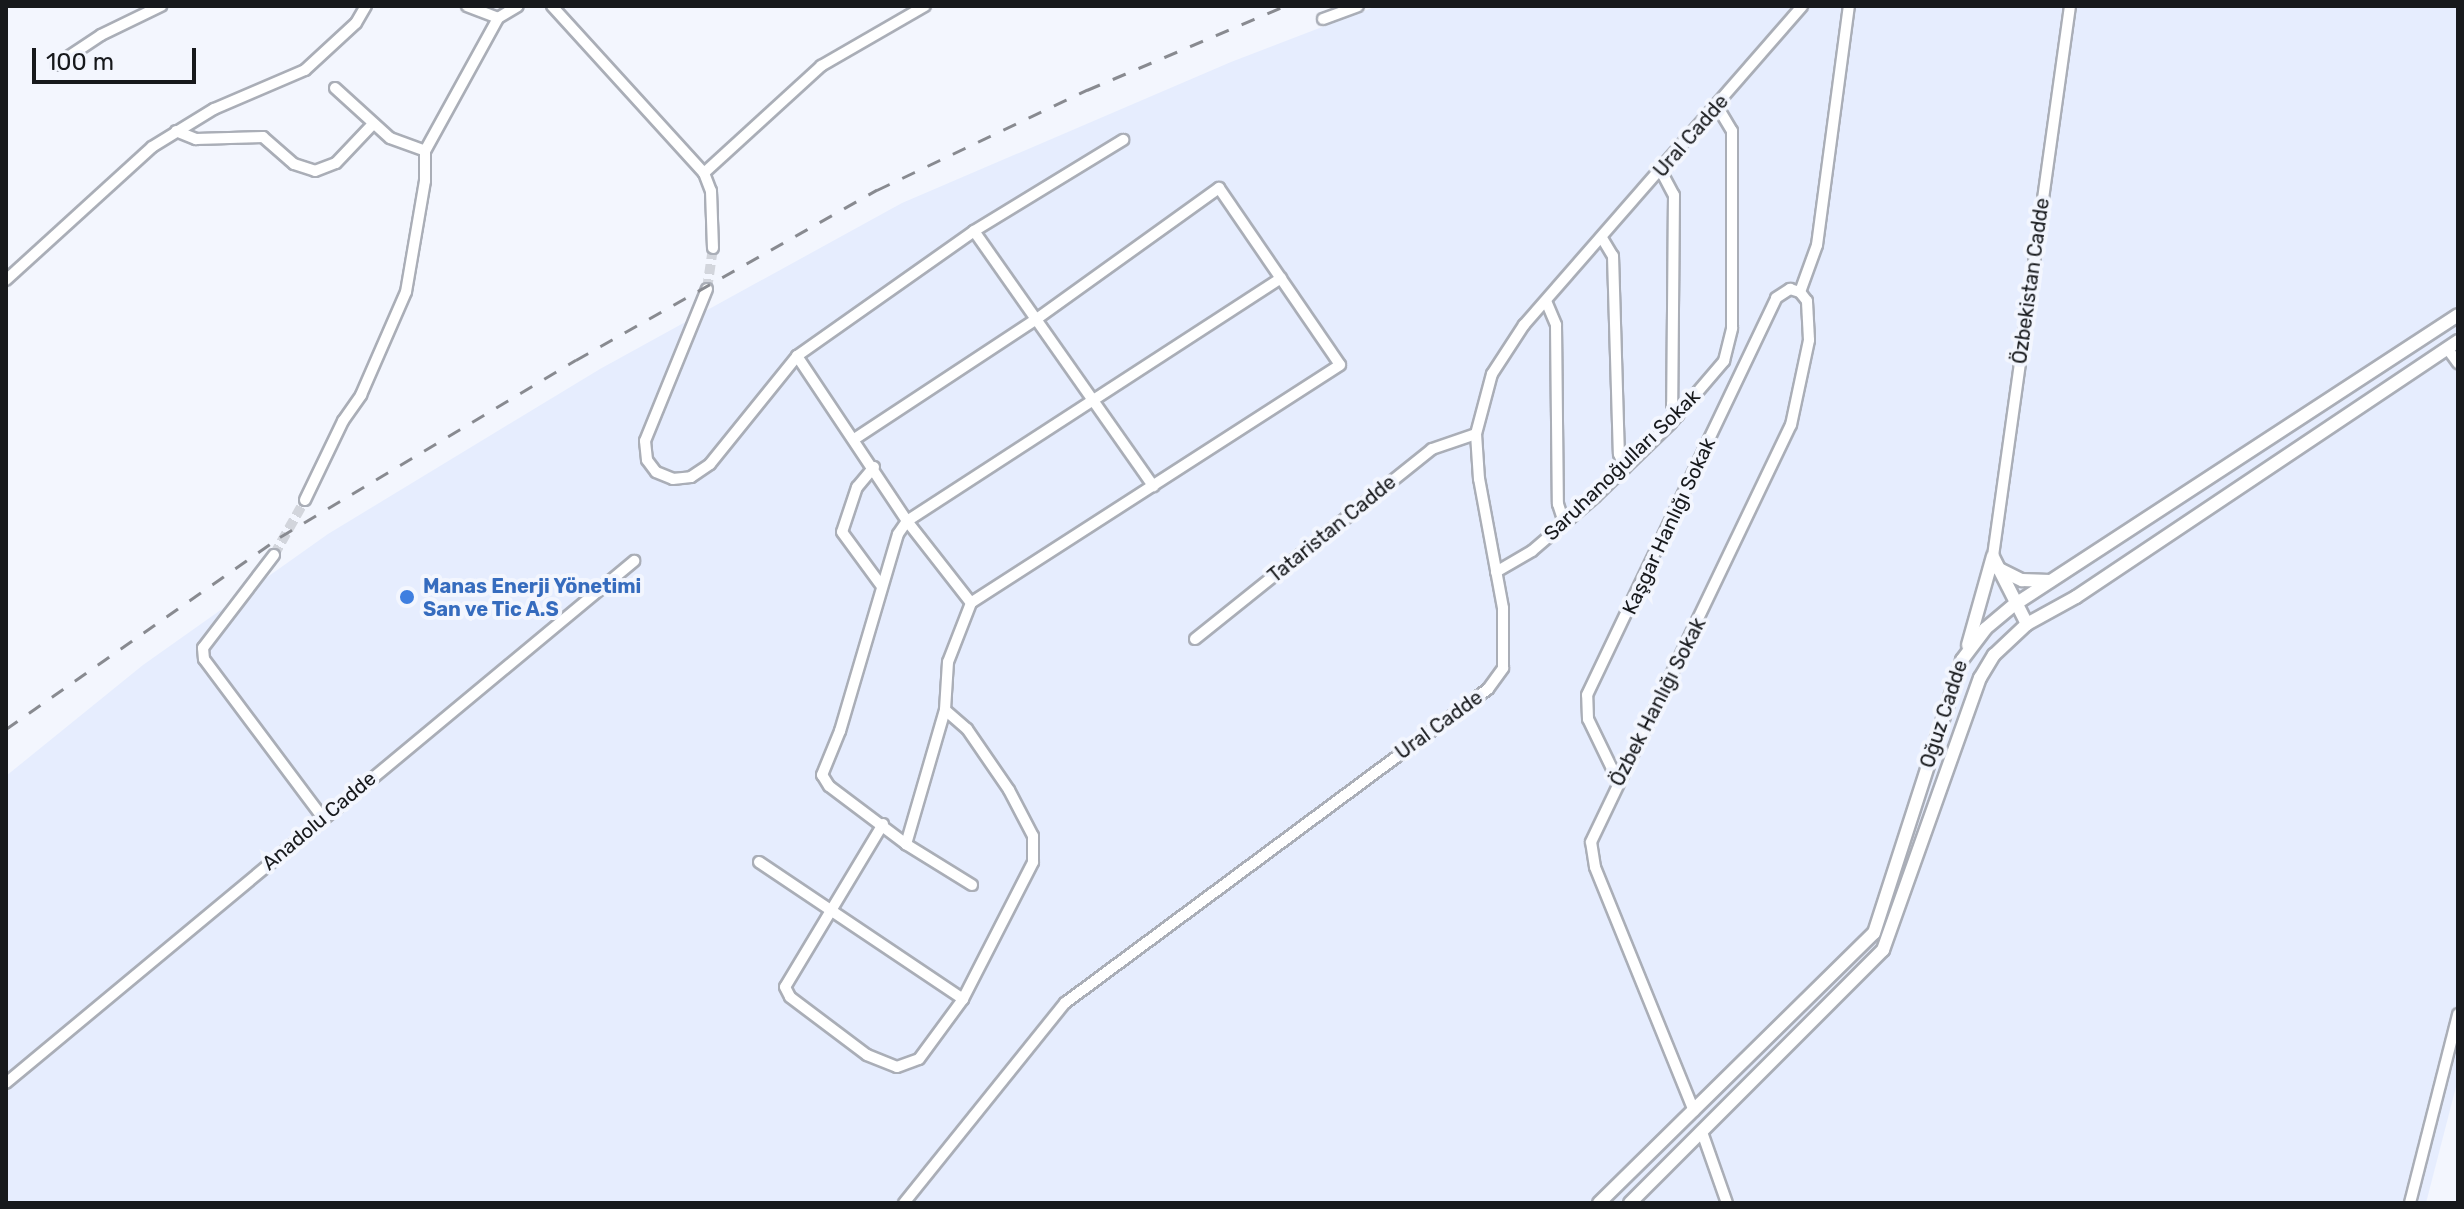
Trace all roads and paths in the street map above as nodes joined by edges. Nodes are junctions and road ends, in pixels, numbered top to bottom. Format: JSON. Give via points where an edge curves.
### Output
{"nodes":[{"id":1,"x":161,"y":6,"type":"edge"},
{"id":2,"x":366,"y":6,"type":"edge"},
{"id":3,"x":467,"y":6,"type":"edge"},
{"id":4,"x":518,"y":6,"type":"edge"},
{"id":5,"x":552,"y":6,"type":"edge"},
{"id":6,"x":925,"y":6,"type":"edge"},
{"id":7,"x":1358,"y":6,"type":"edge"},
{"id":8,"x":1802,"y":6,"type":"edge"},
{"id":9,"x":1849,"y":6,"type":"edge"},
{"id":10,"x":2070,"y":6,"type":"edge"},
{"id":11,"x":498,"y":18,"type":"junction"},
{"id":12,"x":1323,"y":19,"type":"dead end"},
{"id":13,"x":56,"y":65,"type":"dead end"},
{"id":14,"x":335,"y":88,"type":"dead end"},
{"id":15,"x":1717,"y":106,"type":"junction"},
{"id":16,"x":372,"y":125,"type":"junction"},
{"id":17,"x":176,"y":131,"type":"junction"},
{"id":18,"x":1123,"y":140,"type":"dead end"},
{"id":19,"x":425,"y":151,"type":"junction"},
{"id":20,"x":1661,"y":171,"type":"junction"},
{"id":21,"x":704,"y":173,"type":"junction"},
{"id":22,"x":974,"y":231,"type":"junction"},
{"id":23,"x":1602,"y":238,"type":"junction"},
{"id":24,"x":713,"y":248,"type":"tunnel mouth"},
{"id":25,"x":1281,"y":278,"type":"junction"},
{"id":26,"x":6,"y":280,"type":"edge"},
{"id":27,"x":707,"y":289,"type":"tunnel mouth"},
{"id":28,"x":1800,"y":292,"type":"junction"},
{"id":29,"x":1546,"y":301,"type":"junction"},
{"id":30,"x":2458,"y":315,"type":"edge"},
{"id":31,"x":1038,"y":318,"type":"junction"},
{"id":32,"x":2453,"y":345,"type":"edge"},
{"id":33,"x":797,"y":356,"type":"junction"},
{"id":34,"x":2458,"y":363,"type":"edge"},
{"id":35,"x":1096,"y":402,"type":"junction"},
{"id":36,"x":1678,"y":416,"type":"junction"},
{"id":37,"x":1476,"y":434,"type":"junction"},
{"id":38,"x":856,"y":438,"type":"junction"},
{"id":39,"x":874,"y":467,"type":"junction"},
{"id":40,"x":1625,"y":468,"type":"junction"},
{"id":41,"x":1153,"y":486,"type":"junction"},
{"id":42,"x":305,"y":500,"type":"tunnel mouth"},
{"id":43,"x":907,"y":521,"type":"junction"},
{"id":44,"x":1564,"y":523,"type":"junction"},
{"id":45,"x":274,"y":555,"type":"tunnel mouth"},
{"id":46,"x":634,"y":561,"type":"dead end"},
{"id":47,"x":1995,"y":562,"type":"junction"},
{"id":48,"x":1496,"y":572,"type":"junction"},
{"id":49,"x":2053,"y":580,"type":"junction"},
{"id":50,"x":881,"y":585,"type":"junction"},
{"id":51,"x":971,"y":603,"type":"junction"},
{"id":52,"x":2014,"y":605,"type":"junction"},
{"id":53,"x":2027,"y":624,"type":"junction"},
{"id":54,"x":1195,"y":639,"type":"dead end"},
{"id":55,"x":1966,"y":651,"type":"junction"},
{"id":56,"x":945,"y":710,"type":"junction"},
{"id":57,"x":1618,"y":781,"type":"junction"},
{"id":58,"x":323,"y":818,"type":"junction"},
{"id":59,"x":883,"y":824,"type":"junction"},
{"id":60,"x":906,"y":844,"type":"junction"},
{"id":61,"x":759,"y":862,"type":"dead end"},
{"id":62,"x":972,"y":885,"type":"dead end"},
{"id":63,"x":833,"y":910,"type":"junction"},
{"id":64,"x":963,"y":999,"type":"junction"},
{"id":65,"x":2458,"y":1014,"type":"edge"},
{"id":66,"x":6,"y":1083,"type":"edge"},
{"id":67,"x":1694,"y":1111,"type":"junction"},
{"id":68,"x":1703,"y":1135,"type":"junction"},
{"id":69,"x":904,"y":1203,"type":"edge"},
{"id":70,"x":1599,"y":1203,"type":"edge"},
{"id":71,"x":1630,"y":1203,"type":"edge"},
{"id":72,"x":1727,"y":1203,"type":"edge"},
{"id":73,"x":2410,"y":1203,"type":"edge"}],
"edges":[{"from":1,"to":13,"type":"street","via":[[101,35]]},
{"from":2,"to":17,"type":"street","via":[[356,23],[305,70]]},
{"from":3,"to":11,"type":"street"},
{"from":4,"to":11,"type":"street"},
{"from":5,"to":21,"type":"street"},
{"from":6,"to":21,"type":"street","via":[[821,66]]},
{"from":7,"to":12,"type":"street"},
{"from":8,"to":15,"type":"street","name":"Ural Cadde"},
{"from":9,"to":28,"type":"street","via":[[1817,245]]},
{"from":10,"to":47,"type":"street","name":"Özbekistan Cadde"},
{"from":11,"to":19,"type":"street"},
{"from":14,"to":16,"type":"street"},
{"from":15,"to":20,"type":"street","name":"Ural Cadde"},
{"from":15,"to":36,"type":"street","name":"Saruhanoğulları Sokak","via":[[1732,131],[1731,336],[1719,369]]},
{"from":16,"to":17,"type":"street","via":[[336,163],[315,171],[294,164],[263,137],[196,139]]},
{"from":16,"to":19,"type":"street"},
{"from":17,"to":26,"type":"street","via":[[115,177]]},
{"from":18,"to":22,"type":"street"},
{"from":19,"to":42,"type":"street","via":[[425,181],[406,292],[361,395]]},
{"from":20,"to":23,"type":"street","name":"Ural Cadde"},
{"from":20,"to":36,"type":"street","via":[[1674,195],[1672,404]]},
{"from":21,"to":24,"type":"street","via":[[711,191]]},
{"from":22,"to":31,"type":"street"},
{"from":22,"to":33,"type":"street"},
{"from":23,"to":29,"type":"street","name":"Ural Cadde"},
{"from":23,"to":40,"type":"street","via":[[1612,251],[1619,454]]},
{"from":25,"to":31,"type":"street","via":[[1219,188]]},
{"from":25,"to":35,"type":"street"},
{"from":25,"to":41,"type":"street","via":[[1340,365]]},
{"from":27,"to":33,"type":"street","via":[[649,421],[647,460],[656,472],[673,479],[691,477],[710,464]]},
{"from":28,"to":57,"type":"street","name":"Özbek Hanlığı Sokak","via":[[1807,301],[1809,340],[1791,425]]},
{"from":28,"to":57,"type":"street","name":"Kaşgar Hanlığı Sokak","via":[[1790,289],[1776,298],[1587,695],[1588,719]]},
{"from":29,"to":37,"type":"street","name":"Ural Cadde","via":[[1492,374]]},
{"from":29,"to":44,"type":"street","via":[[1556,325],[1558,504]]},
{"from":30,"to":49,"type":"street","name":"Oğuz Cadde"},
{"from":31,"to":35,"type":"street"},
{"from":31,"to":38,"type":"street"},
{"from":32,"to":34,"type":"street"},
{"from":32,"to":53,"type":"street","name":"Oğuz Cadde","via":[[2076,597]]},
{"from":33,"to":38,"type":"street"},
{"from":35,"to":41,"type":"street"},
{"from":35,"to":43,"type":"street"},
{"from":36,"to":40,"type":"street","name":"Saruhanoğulları Sokak"},
{"from":37,"to":48,"type":"street","name":"Ural Cadde"},
{"from":37,"to":54,"type":"street","name":"Tataristan Cadde","via":[[1432,449]]},
{"from":38,"to":39,"type":"street"},
{"from":39,"to":43,"type":"street"},
{"from":39,"to":50,"type":"street","via":[[857,487],[842,532]]},
{"from":40,"to":44,"type":"street","name":"Saruhanoğulları Sokak"},
{"from":41,"to":51,"type":"street"},
{"from":43,"to":50,"type":"street"},
{"from":43,"to":51,"type":"street"},
{"from":44,"to":48,"type":"street","name":"Saruhanoğulları Sokak"},
{"from":45,"to":58,"type":"street","via":[[203,648],[204,659]]},
{"from":46,"to":58,"type":"street","name":"Anadolu Cadde"},
{"from":47,"to":49,"type":"street","via":[[2022,580]]},
{"from":47,"to":52,"type":"street"},
{"from":47,"to":55,"type":"street"},
{"from":48,"to":69,"type":"street","name":"Ural Cadde","via":[[1503,608],[1503,668],[1488,689],[1065,1003]]},
{"from":49,"to":52,"type":"street","name":"Oğuz Cadde"},
{"from":50,"to":59,"type":"street","via":[[850,699],[822,775],[829,786]]},
{"from":51,"to":56,"type":"street","via":[[948,662]]},
{"from":52,"to":53,"type":"street"},
{"from":52,"to":55,"type":"street","name":"Oğuz Cadde"},
{"from":53,"to":68,"type":"street","name":"Oğuz Cadde","via":[[1994,655],[1980,678],[1883,950]]},
{"from":55,"to":67,"type":"street","name":"Oğuz Cadde","via":[[1874,933]]},
{"from":56,"to":60,"type":"street"},
{"from":56,"to":64,"type":"street","via":[[967,729],[1009,790],[1035,848],[1028,875]]},
{"from":57,"to":67,"type":"street","name":"Özbek Hanlığı Sokak","via":[[1594,827],[1592,859]]},
{"from":58,"to":66,"type":"street","name":"Anadolu Cadde"},
{"from":59,"to":60,"type":"street"},
{"from":59,"to":63,"type":"street"},
{"from":60,"to":62,"type":"street"},
{"from":61,"to":63,"type":"street"},
{"from":63,"to":64,"type":"street"},
{"from":63,"to":64,"type":"street","via":[[786,991],[867,1055],[889,1066],[919,1059]]},
{"from":65,"to":73,"type":"street"},
{"from":67,"to":68,"type":"street"},
{"from":67,"to":70,"type":"street","name":"Oğuz Cadde"},
{"from":68,"to":71,"type":"street","name":"Oğuz Cadde"},
{"from":68,"to":72,"type":"street"}]}
